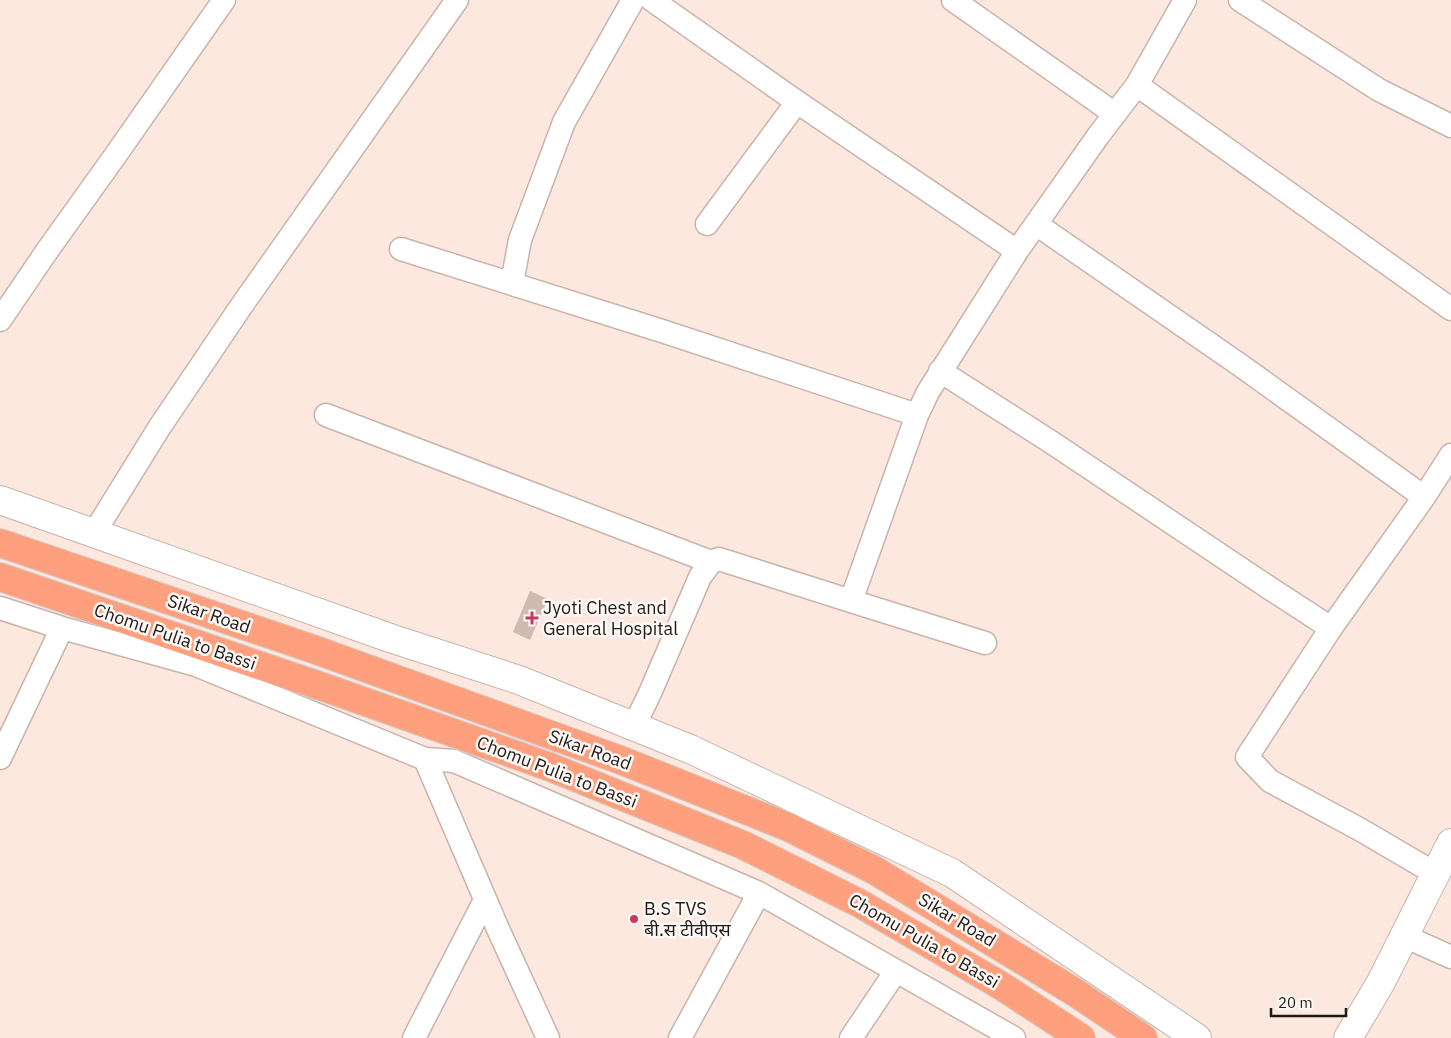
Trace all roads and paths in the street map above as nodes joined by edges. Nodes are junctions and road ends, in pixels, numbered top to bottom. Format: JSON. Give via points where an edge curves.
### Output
{"nodes":[{"id":1,"x":224,"y":0,"type":"edge"},
{"id":2,"x":458,"y":0,"type":"edge"},
{"id":3,"x":633,"y":0,"type":"edge"},
{"id":4,"x":652,"y":0,"type":"edge"},
{"id":5,"x":953,"y":0,"type":"edge"},
{"id":6,"x":1185,"y":0,"type":"edge"},
{"id":7,"x":1240,"y":0,"type":"edge"},
{"id":8,"x":1137,"y":85,"type":"junction"},
{"id":9,"x":797,"y":102,"type":"junction"},
{"id":10,"x":1115,"y":114,"type":"junction"},
{"id":11,"x":1451,"y":126,"type":"edge"},
{"id":12,"x":707,"y":224,"type":"dead end"},
{"id":13,"x":1036,"y":224,"type":"junction"},
{"id":14,"x":401,"y":249,"type":"dead end"},
{"id":15,"x":1017,"y":251,"type":"junction"},
{"id":16,"x":512,"y":283,"type":"junction"},
{"id":17,"x":1451,"y":309,"type":"edge"},
{"id":18,"x":0,"y":320,"type":"edge"},
{"id":19,"x":940,"y":371,"type":"junction"},
{"id":20,"x":917,"y":415,"type":"junction"},
{"id":21,"x":326,"y":416,"type":"dead end"},
{"id":22,"x":1451,"y":455,"type":"edge"},
{"id":23,"x":1424,"y":497,"type":"junction"},
{"id":24,"x":0,"y":500,"type":"edge"},
{"id":25,"x":94,"y":533,"type":"junction"},
{"id":26,"x":0,"y":543,"type":"edge"},
{"id":27,"x":711,"y":562,"type":"junction"},
{"id":28,"x":0,"y":577,"type":"edge"},
{"id":29,"x":851,"y":601,"type":"junction"},
{"id":30,"x":0,"y":608,"type":"edge"},
{"id":31,"x":62,"y":628,"type":"junction"},
{"id":32,"x":1331,"y":628,"type":"junction"},
{"id":33,"x":985,"y":643,"type":"dead end"},
{"id":34,"x":634,"y":726,"type":"junction"},
{"id":35,"x":0,"y":757,"type":"edge"},
{"id":36,"x":425,"y":759,"type":"junction"},
{"id":37,"x":1451,"y":842,"type":"edge"},
{"id":38,"x":1436,"y":874,"type":"junction"},
{"id":39,"x":759,"y":893,"type":"junction"},
{"id":40,"x":485,"y":900,"type":"junction"},
{"id":41,"x":1404,"y":936,"type":"junction"},
{"id":42,"x":1451,"y":957,"type":"edge"},
{"id":43,"x":896,"y":970,"type":"junction"},
{"id":44,"x":414,"y":1038,"type":"edge"},
{"id":45,"x":548,"y":1038,"type":"edge"},
{"id":46,"x":680,"y":1038,"type":"edge"},
{"id":47,"x":851,"y":1038,"type":"edge"},
{"id":48,"x":1014,"y":1038,"type":"edge"},
{"id":49,"x":1081,"y":1038,"type":"edge"},
{"id":50,"x":1143,"y":1038,"type":"edge"},
{"id":51,"x":1196,"y":1038,"type":"edge"},
{"id":52,"x":1348,"y":1038,"type":"edge"}],
"edges":[{"from":1,"to":18,"type":"street"},
{"from":2,"to":25,"type":"street","via":[[240,308]]},
{"from":3,"to":16,"type":"street","via":[[564,122],[520,240]]},
{"from":4,"to":9,"type":"street"},
{"from":5,"to":10,"type":"street"},
{"from":6,"to":8,"type":"street"},
{"from":7,"to":11,"type":"street","via":[[1379,90]]},
{"from":8,"to":10,"type":"street"},
{"from":8,"to":17,"type":"street"},
{"from":9,"to":12,"type":"street"},
{"from":9,"to":15,"type":"street"},
{"from":10,"to":13,"type":"street"},
{"from":13,"to":15,"type":"street"},
{"from":13,"to":23,"type":"street"},
{"from":14,"to":16,"type":"street"},
{"from":15,"to":19,"type":"street"},
{"from":16,"to":20,"type":"street"},
{"from":19,"to":20,"type":"street"},
{"from":19,"to":32,"type":"street"},
{"from":20,"to":29,"type":"street"},
{"from":21,"to":27,"type":"street"},
{"from":22,"to":23,"type":"street"},
{"from":23,"to":32,"type":"street"},
{"from":24,"to":25,"type":"main road"},
{"from":25,"to":34,"type":"main road","via":[[519,680]]},
{"from":26,"to":50,"type":"highway","name":"Sikar Road","via":[[332,656],[623,761],[788,827],[874,870],[1076,993]]},
{"from":27,"to":29,"type":"street","via":[[718,559]]},
{"from":27,"to":34,"type":"street","via":[[700,577]]},
{"from":28,"to":49,"type":"highway","name":"Chomu Pulia to Bassi","via":[[550,767],[742,845],[859,903],[1000,985]]},
{"from":29,"to":33,"type":"street"},
{"from":30,"to":31,"type":"street"},
{"from":31,"to":35,"type":"street"},
{"from":31,"to":36,"type":"street","via":[[196,665]]},
{"from":32,"to":38,"type":"street","via":[[1247,758],[1270,781]]},
{"from":34,"to":51,"type":"main road","via":[[690,749],[952,873]]},
{"from":36,"to":39,"type":"street","via":[[454,761]]},
{"from":36,"to":40,"type":"street"},
{"from":37,"to":38,"type":"main road"},
{"from":38,"to":41,"type":"main road"},
{"from":39,"to":43,"type":"street"},
{"from":39,"to":46,"type":"street"},
{"from":40,"to":44,"type":"street"},
{"from":40,"to":45,"type":"street"},
{"from":41,"to":42,"type":"street"},
{"from":41,"to":52,"type":"main road"},
{"from":43,"to":47,"type":"street"},
{"from":43,"to":48,"type":"street"}]}
